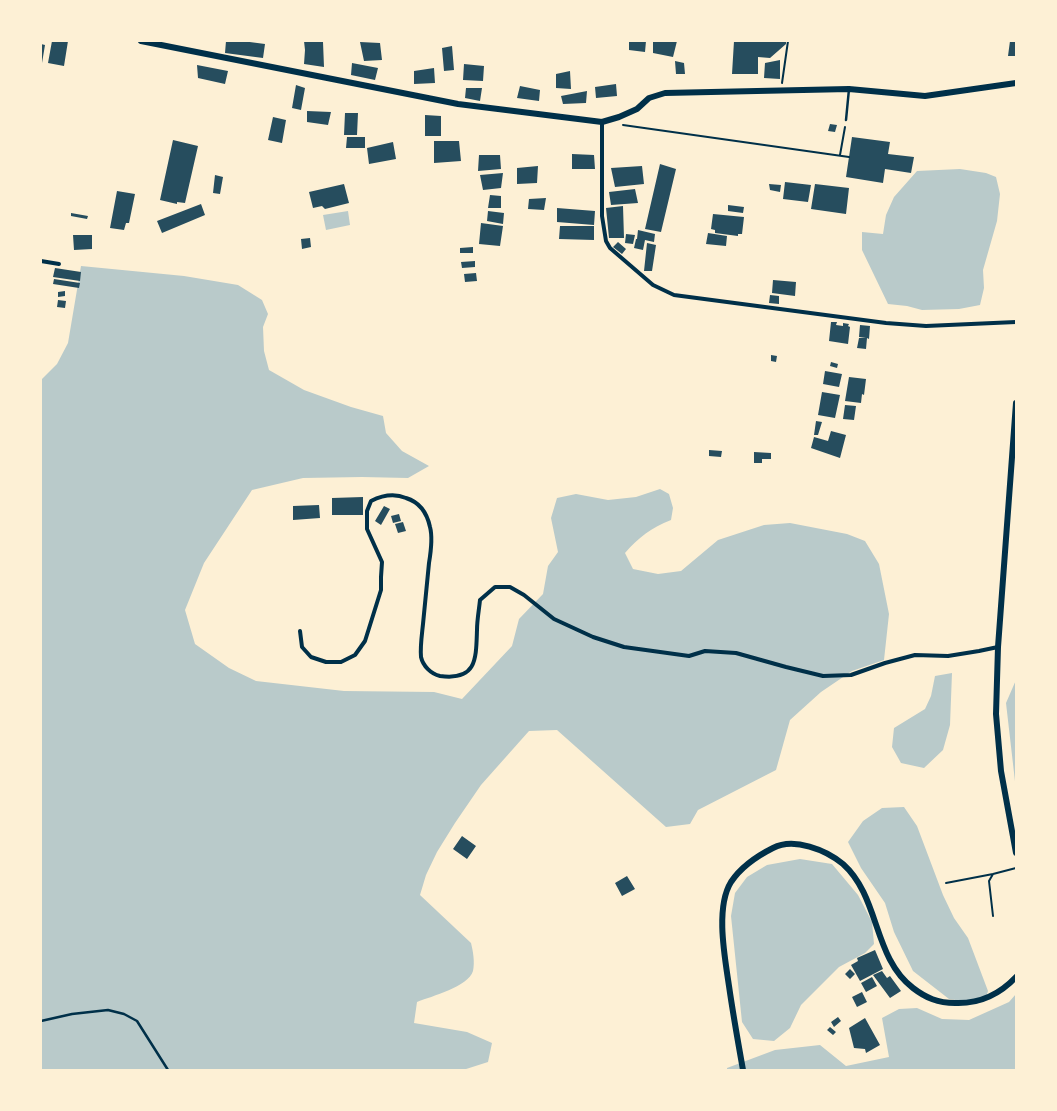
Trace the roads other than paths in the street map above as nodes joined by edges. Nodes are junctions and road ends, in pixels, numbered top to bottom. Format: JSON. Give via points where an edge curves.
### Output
{"nodes":[{"id":1,"x":141,"y":41,"type":"edge"},
{"id":2,"x":1016,"y":83,"type":"edge"},
{"id":3,"x":849,"y":89,"type":"junction"},
{"id":4,"x":846,"y":120,"type":"road end"},
{"id":5,"x":602,"y":122,"type":"junction"},
{"id":6,"x":41,"y":261,"type":"edge"},
{"id":7,"x":59,"y":264,"type":"dead end"},
{"id":8,"x":1016,"y":322,"type":"edge"},
{"id":9,"x":1016,"y":404,"type":"edge"},
{"id":10,"x":300,"y":631,"type":"dead end"},
{"id":11,"x":998,"y":647,"type":"junction"},
{"id":12,"x":1016,"y":853,"type":"edge"},
{"id":13,"x":1016,"y":976,"type":"edge"},
{"id":14,"x":41,"y":1021,"type":"edge"},
{"id":15,"x":168,"y":1070,"type":"edge"},
{"id":16,"x":743,"y":1070,"type":"edge"}],
"edges":[{"from":1,"to":5,"type":"street","via":[[458,104]]},
{"from":2,"to":3,"type":"street","via":[[925,96]]},
{"from":3,"to":4,"type":"lane"},
{"from":3,"to":5,"type":"street","via":[[665,93],[649,98],[637,109]]},
{"from":5,"to":8,"type":"street","via":[[602,216],[606,241],[610,248],[642,276],[667,292],[725,302],[926,326]]},
{"from":6,"to":7,"type":"street"},
{"from":9,"to":11,"type":"street"},
{"from":10,"to":11,"type":"street","via":[[302,647],[311,657],[326,662],[341,662],[355,655],[365,641],[380,590],[382,562],[368,529],[367,512],[371,501],[381,496],[399,495],[419,504],[430,527],[431,545],[421,658],[427,669],[436,675],[451,677],[465,674],[473,666],[480,600],[495,587],[510,587],[554,619],[593,637],[624,647],[689,656],[705,651],[736,653],[823,676],[851,675],[915,655],[948,656]]},
{"from":11,"to":12,"type":"street","via":[[996,714],[1001,771]]},
{"from":13,"to":16,"type":"street","via":[[1007,986],[977,1002],[951,1003],[924,996],[904,981],[894,968],[867,900],[852,873],[829,854],[811,847],[794,844],[776,846],[762,853],[739,872],[726,896],[722,933]]},
{"from":14,"to":15,"type":"lane","via":[[108,1010],[124,1014],[136,1021]]}]}
